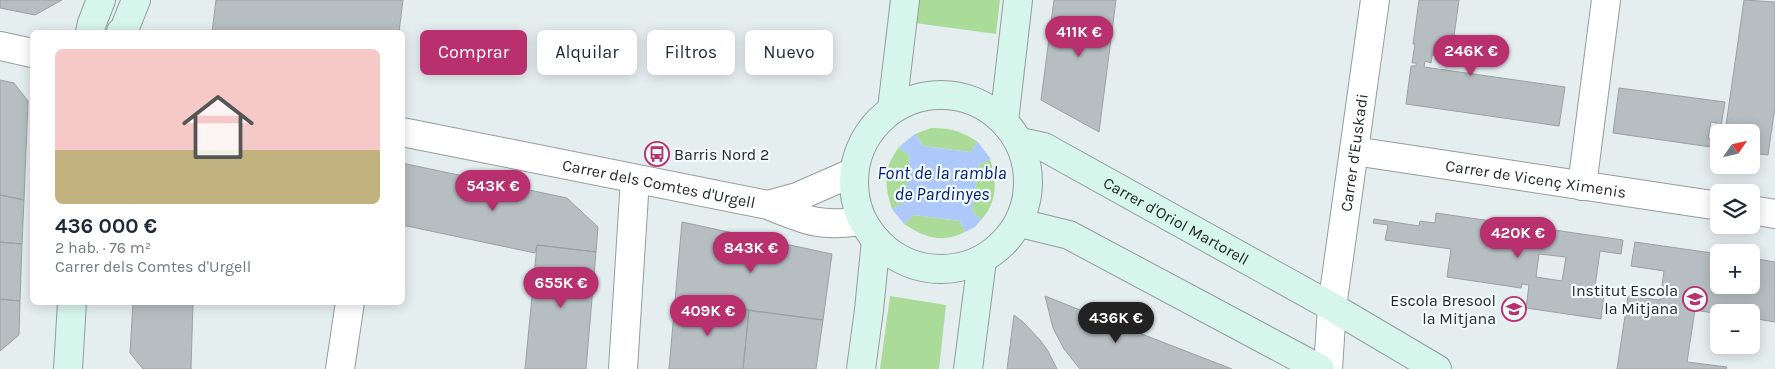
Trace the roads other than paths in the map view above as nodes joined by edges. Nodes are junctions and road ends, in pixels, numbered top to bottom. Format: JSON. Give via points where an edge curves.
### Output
{"nodes":[{"id":1,"x":101,"y":0,"type":"edge"},
{"id":2,"x":136,"y":0,"type":"edge"},
{"id":3,"x":905,"y":0,"type":"edge"},
{"id":4,"x":1018,"y":0,"type":"edge"},
{"id":5,"x":1375,"y":0,"type":"edge"},
{"id":6,"x":1606,"y":0,"type":"edge"},
{"id":7,"x":90,"y":30,"type":"edge"},
{"id":8,"x":124,"y":30,"type":"edge"},
{"id":9,"x":0,"y":46,"type":"edge"},
{"id":10,"x":30,"y":53,"type":"edge"},
{"id":11,"x":892,"y":109,"type":"junction"},
{"id":12,"x":1012,"y":131,"type":"junction"},
{"id":13,"x":405,"y":133,"type":"edge"},
{"id":14,"x":1354,"y":151,"type":"junction"},
{"id":15,"x":854,"y":172,"type":"junction"},
{"id":16,"x":635,"y":179,"type":"junction"},
{"id":17,"x":1582,"y":186,"type":"junction"},
{"id":18,"x":768,"y":205,"type":"junction"},
{"id":19,"x":1710,"y":205,"type":"edge"},
{"id":20,"x":1760,"y":212,"type":"edge"},
{"id":21,"x":1775,"y":214,"type":"edge"},
{"id":22,"x":1020,"y":223,"type":"junction"},
{"id":23,"x":869,"y":230,"type":"junction"},
{"id":24,"x":982,"y":260,"type":"junction"},
{"id":25,"x":72,"y":305,"type":"edge"},
{"id":26,"x":350,"y":305,"type":"edge"},
{"id":27,"x":1332,"y":307,"type":"junction"},
{"id":28,"x":68,"y":369,"type":"edge"},
{"id":29,"x":340,"y":369,"type":"edge"},
{"id":30,"x":623,"y":369,"type":"edge"},
{"id":31,"x":861,"y":369,"type":"edge"},
{"id":32,"x":968,"y":369,"type":"edge"},
{"id":33,"x":1320,"y":369,"type":"edge"},
{"id":34,"x":1328,"y":369,"type":"edge"},
{"id":35,"x":1437,"y":369,"type":"edge"}],
"edges":[{"from":1,"to":7,"type":"street"},
{"from":2,"to":8,"type":"street"},
{"from":3,"to":11,"type":"street"},
{"from":4,"to":12,"type":"street"},
{"from":5,"to":14,"type":"street","name":"Carrer d'Euskadi"},
{"from":6,"to":17,"type":"street"},
{"from":9,"to":10,"type":"street"},
{"from":11,"to":12,"type":"street","via":[[914,98],[938,94],[962,96],[985,106]]},
{"from":11,"to":15,"type":"street","via":[[873,126],[860,148]]},
{"from":12,"to":22,"type":"street","via":[[1028,168],[1028,196]]},
{"from":12,"to":27,"type":"street","name":"Carrer d'Oriol Martorell"},
{"from":13,"to":16,"type":"street","name":"Carrer dels Comtes d'Urgell"},
{"from":14,"to":17,"type":"street","name":"Carrer de Vicenç Ximenis"},
{"from":14,"to":27,"type":"street","name":"Carrer d'Euskadi"},
{"from":15,"to":18,"type":"street","name":"Carrer dels Comtes d'Urgell","via":[[797,197]]},
{"from":15,"to":23,"type":"street","via":[[855,197]]},
{"from":16,"to":18,"type":"street","name":"Carrer dels Comtes d'Urgell"},
{"from":16,"to":30,"type":"street"},
{"from":17,"to":19,"type":"street","name":"Carrer de Vicenç Ximenis"},
{"from":18,"to":23,"type":"street","name":"Carrer dels Comtes d'Urgell","via":[[805,220]]},
{"from":20,"to":21,"type":"street"},
{"from":22,"to":24,"type":"street","via":[[1004,244]]},
{"from":22,"to":33,"type":"street","via":[[1069,235]]},
{"from":23,"to":24,"type":"street","via":[[898,258],[925,268],[954,269]]},
{"from":23,"to":31,"type":"street","via":[[869,310]]},
{"from":24,"to":32,"type":"street"},
{"from":25,"to":28,"type":"street"},
{"from":26,"to":29,"type":"street"},
{"from":27,"to":34,"type":"street"},
{"from":27,"to":35,"type":"street","name":"Carrer d'Oriol Martorell"}]}
